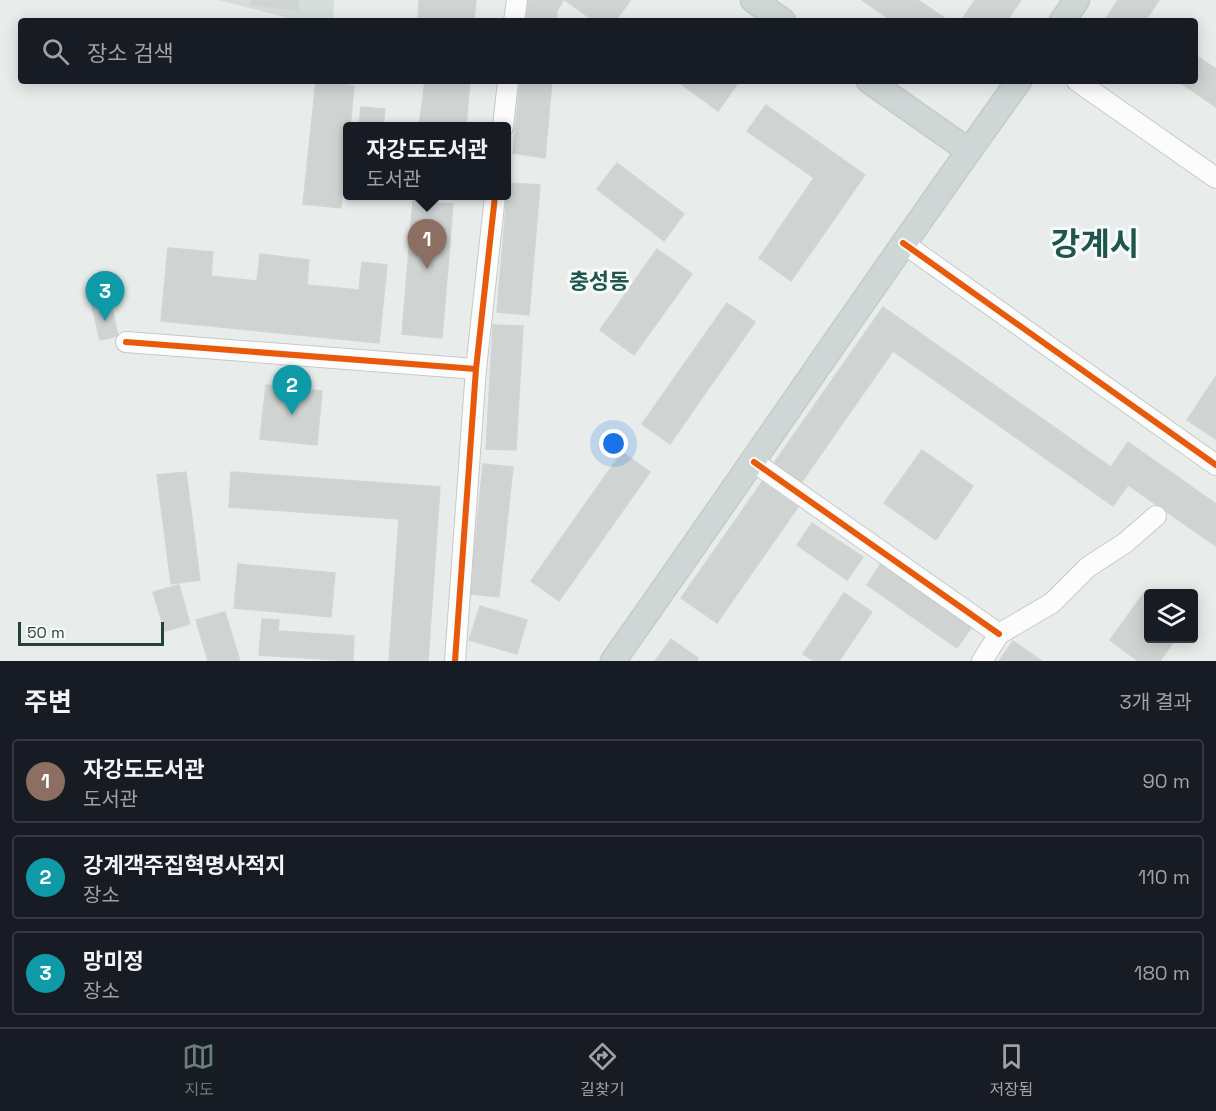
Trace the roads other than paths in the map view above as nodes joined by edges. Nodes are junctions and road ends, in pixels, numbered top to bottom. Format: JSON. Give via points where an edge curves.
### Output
{"nodes":[{"id":1,"x":517,"y":0,"type":"edge"},
{"id":2,"x":753,"y":0,"type":"edge"},
{"id":3,"x":1077,"y":0,"type":"edge"},
{"id":4,"x":514,"y":18,"type":"edge"},
{"id":5,"x":779,"y":18,"type":"edge"},
{"id":6,"x":1064,"y":18,"type":"edge"},
{"id":7,"x":508,"y":84,"type":"edge"},
{"id":8,"x":873,"y":84,"type":"edge"},
{"id":9,"x":1017,"y":84,"type":"edge"},
{"id":10,"x":1081,"y":84,"type":"edge"},
{"id":11,"x":503,"y":122,"type":"edge"},
{"id":12,"x":969,"y":151,"type":"junction"},
{"id":13,"x":1216,"y":178,"type":"edge"},
{"id":14,"x":494,"y":200,"type":"edge"},
{"id":15,"x":903,"y":243,"type":"junction"},
{"id":16,"x":126,"y":342,"type":"dead end"},
{"id":17,"x":476,"y":369,"type":"junction"},
{"id":18,"x":754,"y":462,"type":"junction"},
{"id":19,"x":1216,"y":465,"type":"edge"},
{"id":20,"x":1156,"y":516,"type":"dead end"},
{"id":21,"x":999,"y":633,"type":"junction"},
{"id":22,"x":455,"y":661,"type":"edge"},
{"id":23,"x":612,"y":661,"type":"edge"},
{"id":24,"x":982,"y":661,"type":"edge"}],
"edges":[{"from":1,"to":4,"type":"street"},
{"from":2,"to":5,"type":"main road"},
{"from":3,"to":6,"type":"main road"},
{"from":7,"to":11,"type":"street"},
{"from":8,"to":12,"type":"main road"},
{"from":9,"to":12,"type":"main road"},
{"from":10,"to":13,"type":"street"},
{"from":12,"to":15,"type":"main road"},
{"from":14,"to":17,"type":"street"},
{"from":15,"to":18,"type":"main road"},
{"from":15,"to":19,"type":"street"},
{"from":16,"to":17,"type":"street"},
{"from":17,"to":22,"type":"street"},
{"from":18,"to":21,"type":"street"},
{"from":18,"to":23,"type":"main road"},
{"from":20,"to":21,"type":"street","via":[[1088,567],[1052,603]]},
{"from":21,"to":24,"type":"street"}]}
